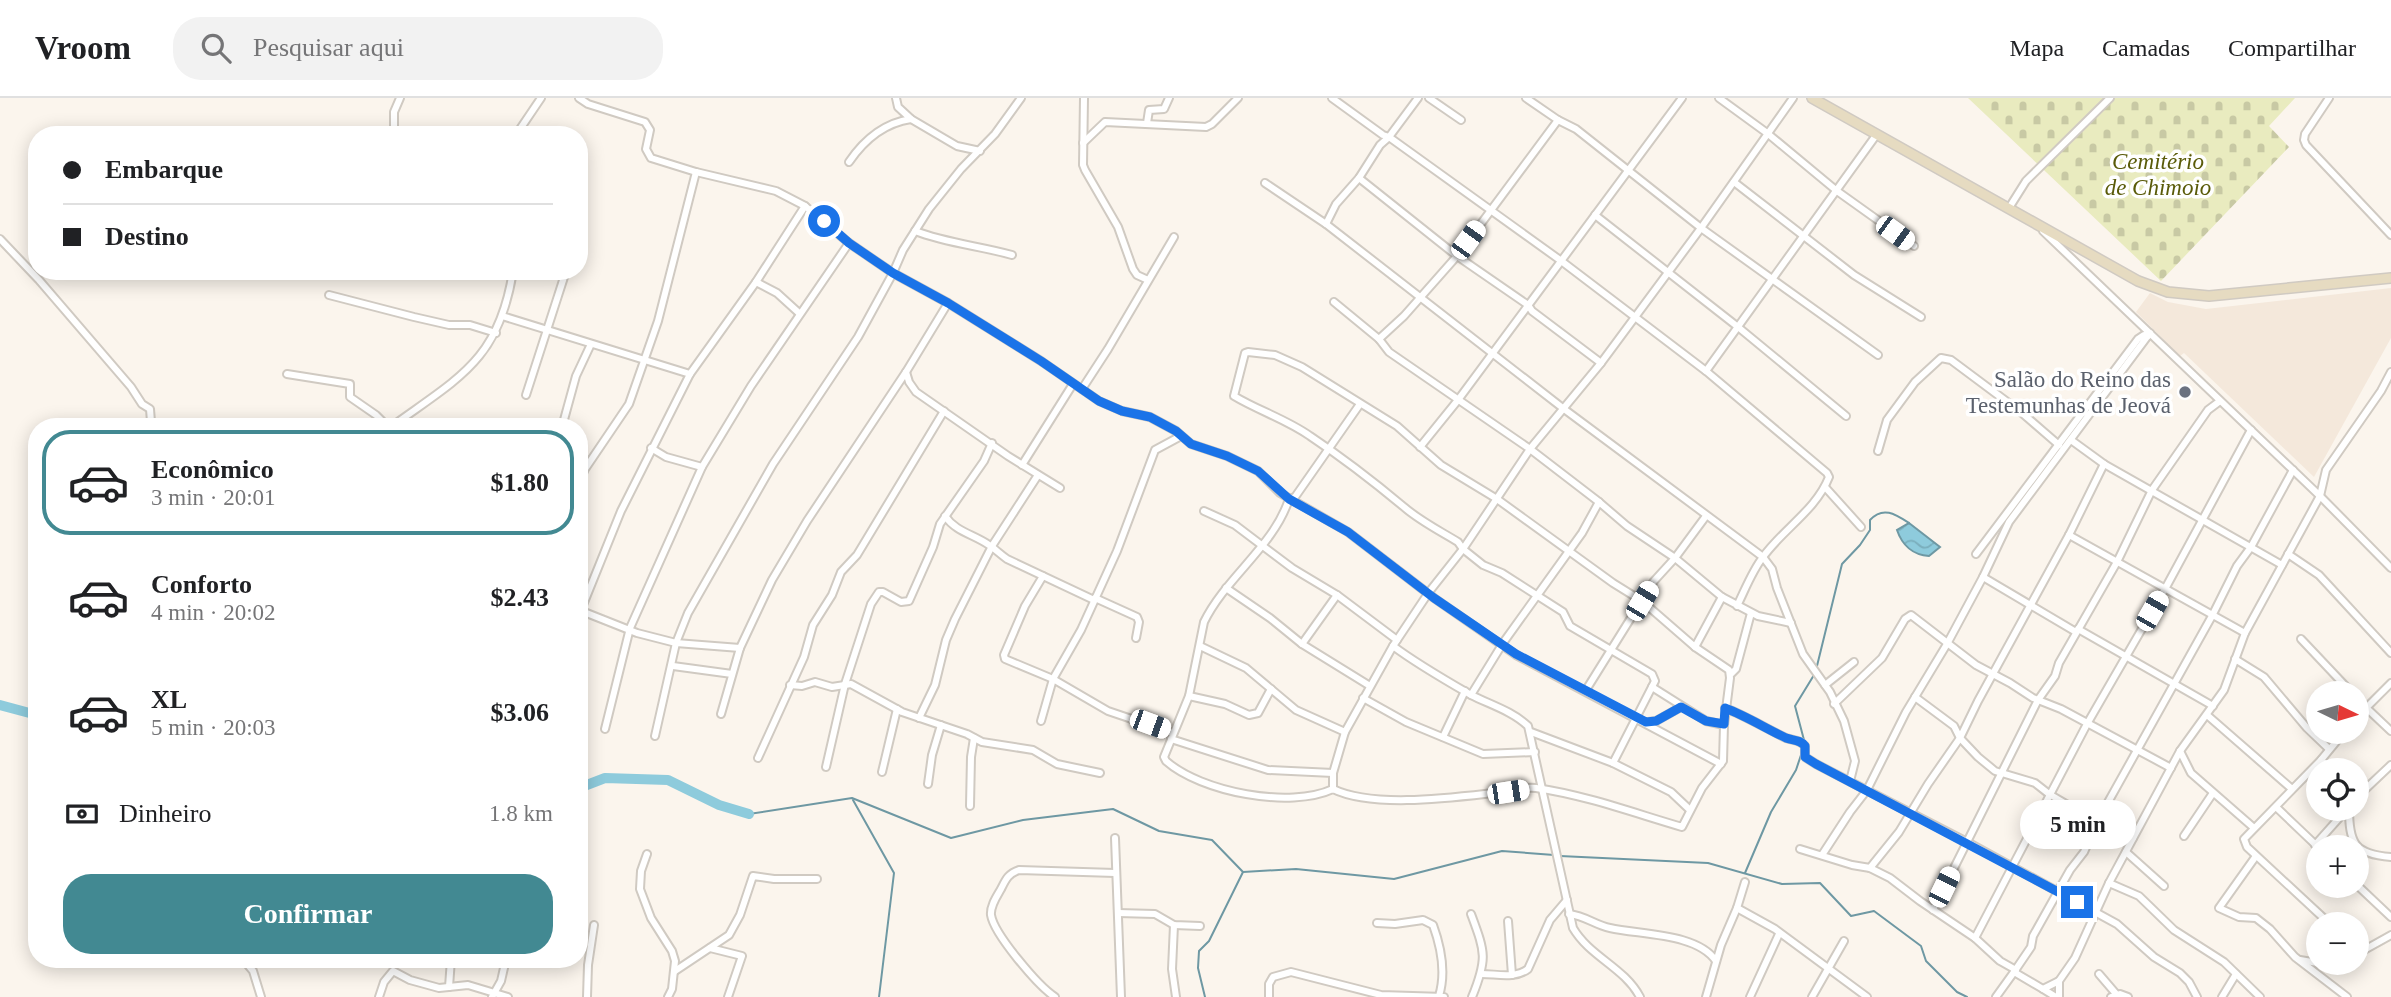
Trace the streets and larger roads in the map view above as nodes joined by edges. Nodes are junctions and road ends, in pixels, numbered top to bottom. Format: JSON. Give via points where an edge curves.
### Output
{"nodes":[{"id":1,"x":400,"y":98,"type":"edge"},
{"id":2,"x":541,"y":98,"type":"edge"},
{"id":3,"x":579,"y":98,"type":"edge"},
{"id":4,"x":896,"y":98,"type":"edge"},
{"id":5,"x":1021,"y":98,"type":"edge"},
{"id":6,"x":1084,"y":98,"type":"edge"},
{"id":7,"x":1169,"y":98,"type":"edge"},
{"id":8,"x":1238,"y":98,"type":"edge"},
{"id":9,"x":1332,"y":98,"type":"edge"},
{"id":10,"x":1418,"y":98,"type":"edge"},
{"id":11,"x":1429,"y":98,"type":"edge"},
{"id":12,"x":1526,"y":98,"type":"edge"},
{"id":13,"x":1682,"y":98,"type":"edge"},
{"id":14,"x":1719,"y":98,"type":"edge"},
{"id":15,"x":1793,"y":98,"type":"edge"},
{"id":16,"x":1812,"y":98,"type":"edge"},
{"id":17,"x":2110,"y":98,"type":"edge"},
{"id":18,"x":2329,"y":98,"type":"edge"},
{"id":19,"x":911,"y":119,"type":"junction"},
{"id":20,"x":1461,"y":120,"type":"dead end"},
{"id":21,"x":1558,"y":120,"type":"junction"},
{"id":22,"x":1147,"y":123,"type":"junction"},
{"id":23,"x":394,"y":126,"type":"edge"},
{"id":24,"x":522,"y":126,"type":"edge"},
{"id":25,"x":1768,"y":133,"type":"junction"},
{"id":26,"x":1877,"y":134,"type":"junction"},
{"id":27,"x":1389,"y":137,"type":"junction"},
{"id":28,"x":1083,"y":143,"type":"junction"},
{"id":29,"x":979,"y":151,"type":"junction"},
{"id":30,"x":849,"y":162,"type":"dead end"},
{"id":31,"x":1629,"y":170,"type":"junction"},
{"id":32,"x":696,"y":172,"type":"junction"},
{"id":33,"x":1359,"y":178,"type":"junction"},
{"id":34,"x":1734,"y":182,"type":"junction"},
{"id":35,"x":1265,"y":183,"type":"dead end"},
{"id":36,"x":1837,"y":191,"type":"junction"},
{"id":37,"x":806,"y":205,"type":"junction"},
{"id":38,"x":2008,"y":208,"type":"junction"},
{"id":39,"x":1490,"y":209,"type":"junction"},
{"id":40,"x":1595,"y":215,"type":"junction"},
{"id":41,"x":1326,"y":223,"type":"junction"},
{"id":42,"x":2039,"y":227,"type":"junction"},
{"id":43,"x":1701,"y":228,"type":"junction"},
{"id":44,"x":915,"y":231,"type":"junction"},
{"id":45,"x":1805,"y":235,"type":"junction"},
{"id":46,"x":2391,"y":235,"type":"edge"},
{"id":47,"x":1174,"y":237,"type":"dead end"},
{"id":48,"x":0,"y":239,"type":"edge"},
{"id":49,"x":849,"y":243,"type":"junction"},
{"id":50,"x":1914,"y":246,"type":"dead end"},
{"id":51,"x":1013,"y":255,"type":"dead end"},
{"id":52,"x":1457,"y":256,"type":"junction"},
{"id":53,"x":1560,"y":260,"type":"junction"},
{"id":54,"x":28,"y":268,"type":"edge"},
{"id":55,"x":1668,"y":271,"type":"junction"},
{"id":56,"x":893,"y":273,"type":"junction"},
{"id":57,"x":2391,"y":278,"type":"edge"},
{"id":58,"x":39,"y":280,"type":"edge"},
{"id":59,"x":511,"y":280,"type":"edge"},
{"id":60,"x":563,"y":280,"type":"edge"},
{"id":61,"x":1148,"y":280,"type":"junction"},
{"id":62,"x":1773,"y":281,"type":"junction"},
{"id":63,"x":756,"y":282,"type":"junction"},
{"id":64,"x":329,"y":295,"type":"dead end"},
{"id":65,"x":1421,"y":297,"type":"junction"},
{"id":66,"x":1334,"y":302,"type":"dead end"},
{"id":67,"x":948,"y":303,"type":"junction"},
{"id":68,"x":1528,"y":305,"type":"junction"},
{"id":69,"x":799,"y":313,"type":"junction"},
{"id":70,"x":502,"y":316,"type":"junction"},
{"id":71,"x":1633,"y":317,"type":"junction"},
{"id":72,"x":1921,"y":317,"type":"dead end"},
{"id":73,"x":1738,"y":327,"type":"junction"},
{"id":74,"x":546,"y":331,"type":"junction"},
{"id":75,"x":496,"y":332,"type":"junction"},
{"id":76,"x":2149,"y":335,"type":"junction"},
{"id":77,"x":1379,"y":339,"type":"junction"},
{"id":78,"x":591,"y":345,"type":"junction"},
{"id":79,"x":1492,"y":353,"type":"junction"},
{"id":80,"x":1878,"y":355,"type":"dead end"},
{"id":81,"x":643,"y":359,"type":"junction"},
{"id":82,"x":1601,"y":363,"type":"junction"},
{"id":83,"x":1706,"y":371,"type":"junction"},
{"id":84,"x":906,"y":372,"type":"junction"},
{"id":85,"x":2391,"y":372,"type":"edge"},
{"id":86,"x":287,"y":374,"type":"dead end"},
{"id":87,"x":690,"y":374,"type":"junction"},
{"id":88,"x":1073,"y":384,"type":"junction"},
{"id":89,"x":1082,"y":389,"type":"junction"},
{"id":90,"x":526,"y":395,"type":"dead end"},
{"id":91,"x":1458,"y":400,"type":"junction"},
{"id":92,"x":2220,"y":401,"type":"junction"},
{"id":93,"x":1360,"y":404,"type":"junction"},
{"id":94,"x":1564,"y":409,"type":"junction"},
{"id":95,"x":944,"y":411,"type":"junction"},
{"id":96,"x":1846,"y":416,"type":"dead end"},
{"id":97,"x":151,"y":418,"type":"edge"},
{"id":98,"x":379,"y":418,"type":"edge"},
{"id":99,"x":401,"y":418,"type":"edge"},
{"id":100,"x":564,"y":418,"type":"edge"},
{"id":101,"x":2251,"y":430,"type":"junction"},
{"id":102,"x":1181,"y":436,"type":"junction"},
{"id":103,"x":2071,"y":440,"type":"junction"},
{"id":104,"x":992,"y":443,"type":"junction"},
{"id":105,"x":2059,"y":445,"type":"junction"},
{"id":106,"x":1420,"y":447,"type":"junction"},
{"id":107,"x":651,"y":448,"type":"junction"},
{"id":108,"x":1328,"y":449,"type":"junction"},
{"id":109,"x":1530,"y":449,"type":"junction"},
{"id":110,"x":1878,"y":451,"type":"dead end"},
{"id":111,"x":2104,"y":464,"type":"junction"},
{"id":112,"x":588,"y":465,"type":"edge"},
{"id":113,"x":1022,"y":465,"type":"junction"},
{"id":114,"x":702,"y":467,"type":"junction"},
{"id":115,"x":2293,"y":470,"type":"junction"},
{"id":116,"x":1038,"y":475,"type":"junction"},
{"id":117,"x":1825,"y":487,"type":"junction"},
{"id":118,"x":1060,"y":488,"type":"dead end"},
{"id":119,"x":2152,"y":490,"type":"junction"},
{"id":120,"x":2320,"y":496,"type":"junction"},
{"id":121,"x":1289,"y":499,"type":"junction"},
{"id":122,"x":1497,"y":499,"type":"junction"},
{"id":123,"x":1600,"y":502,"type":"junction"},
{"id":124,"x":1204,"y":511,"type":"dead end"},
{"id":125,"x":945,"y":516,"type":"junction"},
{"id":126,"x":1706,"y":516,"type":"junction"},
{"id":127,"x":2202,"y":520,"type":"junction"},
{"id":128,"x":1861,"y":527,"type":"dead end"},
{"id":129,"x":2069,"y":535,"type":"junction"},
{"id":130,"x":1262,"y":545,"type":"junction"},
{"id":131,"x":992,"y":546,"type":"junction"},
{"id":132,"x":2251,"y":547,"type":"junction"},
{"id":133,"x":1464,"y":549,"type":"junction"},
{"id":134,"x":1569,"y":550,"type":"junction"},
{"id":135,"x":1976,"y":554,"type":"dead end"},
{"id":136,"x":2288,"y":554,"type":"junction"},
{"id":137,"x":1763,"y":557,"type":"junction"},
{"id":138,"x":1675,"y":558,"type":"junction"},
{"id":139,"x":2117,"y":562,"type":"junction"},
{"id":140,"x":2282,"y":565,"type":"junction"},
{"id":141,"x":2391,"y":568,"type":"edge"},
{"id":142,"x":1042,"y":576,"type":"junction"},
{"id":143,"x":1983,"y":577,"type":"junction"},
{"id":144,"x":1226,"y":588,"type":"junction"},
{"id":145,"x":2165,"y":589,"type":"junction"},
{"id":146,"x":588,"y":592,"type":"edge"},
{"id":147,"x":1429,"y":592,"type":"junction"},
{"id":148,"x":1337,"y":595,"type":"junction"},
{"id":149,"x":1536,"y":597,"type":"junction"},
{"id":150,"x":1722,"y":597,"type":"junction"},
{"id":151,"x":1094,"y":599,"type":"junction"},
{"id":152,"x":1642,"y":601,"type":"junction"},
{"id":153,"x":2031,"y":604,"type":"junction"},
{"id":154,"x":1737,"y":606,"type":"junction"},
{"id":155,"x":1751,"y":613,"type":"junction"},
{"id":156,"x":588,"y":615,"type":"edge"},
{"id":157,"x":2212,"y":616,"type":"junction"},
{"id":158,"x":1791,"y":623,"type":"junction"},
{"id":159,"x":630,"y":628,"type":"junction"},
{"id":160,"x":2077,"y":630,"type":"junction"},
{"id":161,"x":2245,"y":633,"type":"junction"},
{"id":162,"x":1136,"y":638,"type":"dead end"},
{"id":163,"x":2301,"y":639,"type":"dead end"},
{"id":164,"x":676,"y":643,"type":"junction"},
{"id":165,"x":1395,"y":643,"type":"junction"},
{"id":166,"x":1503,"y":643,"type":"junction"},
{"id":167,"x":1302,"y":644,"type":"junction"},
{"id":168,"x":1947,"y":644,"type":"junction"},
{"id":169,"x":1200,"y":646,"type":"junction"},
{"id":170,"x":1695,"y":647,"type":"junction"},
{"id":171,"x":740,"y":648,"type":"junction"},
{"id":172,"x":1611,"y":648,"type":"junction"},
{"id":173,"x":2391,"y":653,"type":"edge"},
{"id":174,"x":2126,"y":656,"type":"junction"},
{"id":175,"x":2235,"y":659,"type":"junction"},
{"id":176,"x":1854,"y":662,"type":"dead end"},
{"id":177,"x":673,"y":666,"type":"junction"},
{"id":178,"x":733,"y":674,"type":"junction"},
{"id":179,"x":1731,"y":674,"type":"junction"},
{"id":180,"x":1993,"y":674,"type":"junction"},
{"id":181,"x":1053,"y":679,"type":"junction"},
{"id":182,"x":2341,"y":681,"type":"edge"},
{"id":183,"x":2391,"y":682,"type":"edge"},
{"id":184,"x":2174,"y":683,"type":"junction"},
{"id":185,"x":845,"y":684,"type":"junction"},
{"id":186,"x":1825,"y":684,"type":"junction"},
{"id":187,"x":790,"y":685,"type":"junction"},
{"id":188,"x":1370,"y":686,"type":"junction"},
{"id":189,"x":1652,"y":687,"type":"junction"},
{"id":190,"x":1271,"y":689,"type":"junction"},
{"id":191,"x":1586,"y":690,"type":"junction"},
{"id":192,"x":1468,"y":693,"type":"junction"},
{"id":193,"x":1189,"y":696,"type":"junction"},
{"id":194,"x":1915,"y":697,"type":"junction"},
{"id":195,"x":1363,"y":698,"type":"junction"},
{"id":196,"x":2038,"y":700,"type":"junction"},
{"id":197,"x":1834,"y":704,"type":"junction"},
{"id":198,"x":2370,"y":704,"type":"edge"},
{"id":199,"x":2213,"y":706,"type":"junction"},
{"id":200,"x":1681,"y":707,"type":"junction"},
{"id":201,"x":1725,"y":708,"type":"junction"},
{"id":202,"x":897,"y":709,"type":"junction"},
{"id":203,"x":2370,"y":712,"type":"edge"},
{"id":204,"x":721,"y":714,"type":"dead end"},
{"id":205,"x":2207,"y":715,"type":"junction"},
{"id":206,"x":1635,"y":717,"type":"junction"},
{"id":207,"x":919,"y":719,"type":"junction"},
{"id":208,"x":1041,"y":721,"type":"dead end"},
{"id":209,"x":1646,"y":722,"type":"junction"},
{"id":210,"x":1724,"y":724,"type":"junction"},
{"id":211,"x":2087,"y":724,"type":"junction"},
{"id":212,"x":941,"y":725,"type":"junction"},
{"id":213,"x":605,"y":729,"type":"dead end"},
{"id":214,"x":2391,"y":731,"type":"edge"},
{"id":215,"x":1345,"y":732,"type":"junction"},
{"id":216,"x":1531,"y":732,"type":"junction"},
{"id":217,"x":1172,"y":736,"type":"junction"},
{"id":218,"x":655,"y":737,"type":"dead end"},
{"id":219,"x":1443,"y":737,"type":"junction"},
{"id":220,"x":974,"y":738,"type":"junction"},
{"id":221,"x":1961,"y":738,"type":"junction"},
{"id":222,"x":2333,"y":744,"type":"edge"},
{"id":223,"x":2329,"y":749,"type":"junction"},
{"id":224,"x":2137,"y":751,"type":"junction"},
{"id":225,"x":2180,"y":751,"type":"junction"},
{"id":226,"x":1535,"y":752,"type":"junction"},
{"id":227,"x":758,"y":758,"type":"dead end"},
{"id":228,"x":2322,"y":758,"type":"edge"},
{"id":229,"x":1613,"y":763,"type":"junction"},
{"id":230,"x":1721,"y":764,"type":"junction"},
{"id":231,"x":2391,"y":765,"type":"edge"},
{"id":232,"x":827,"y":767,"type":"dead end"},
{"id":233,"x":2171,"y":768,"type":"junction"},
{"id":234,"x":2002,"y":771,"type":"junction"},
{"id":235,"x":881,"y":772,"type":"dead end"},
{"id":236,"x":1100,"y":773,"type":"dead end"},
{"id":237,"x":1333,"y":773,"type":"junction"},
{"id":238,"x":2306,"y":775,"type":"edge"},
{"id":239,"x":1850,"y":781,"type":"junction"},
{"id":240,"x":928,"y":784,"type":"dead end"},
{"id":241,"x":2369,"y":785,"type":"edge"},
{"id":242,"x":1333,"y":789,"type":"junction"},
{"id":243,"x":2292,"y":789,"type":"junction"},
{"id":244,"x":1544,"y":790,"type":"junction"},
{"id":245,"x":1867,"y":790,"type":"junction"},
{"id":246,"x":2213,"y":793,"type":"junction"},
{"id":247,"x":2049,"y":794,"type":"junction"},
{"id":248,"x":970,"y":806,"type":"dead end"},
{"id":249,"x":2276,"y":807,"type":"junction"},
{"id":250,"x":1690,"y":810,"type":"junction"},
{"id":251,"x":1911,"y":813,"type":"junction"},
{"id":252,"x":2338,"y":821,"type":"edge"},
{"id":253,"x":2349,"y":821,"type":"edge"},
{"id":254,"x":2097,"y":822,"type":"junction"},
{"id":255,"x":2254,"y":828,"type":"junction"},
{"id":256,"x":2327,"y":835,"type":"edge"},
{"id":257,"x":2184,"y":836,"type":"dead end"},
{"id":258,"x":2306,"y":836,"type":"edge"},
{"id":259,"x":1115,"y":838,"type":"dead end"},
{"id":260,"x":2133,"y":838,"type":"junction"},
{"id":261,"x":1967,"y":842,"type":"junction"},
{"id":262,"x":1800,"y":849,"type":"dead end"},
{"id":263,"x":2126,"y":852,"type":"junction"},
{"id":264,"x":647,"y":854,"type":"dead end"},
{"id":265,"x":1822,"y":855,"type":"junction"},
{"id":266,"x":2256,"y":856,"type":"junction"},
{"id":267,"x":2391,"y":857,"type":"edge"},
{"id":268,"x":2014,"y":867,"type":"junction"},
{"id":269,"x":1870,"y":868,"type":"junction"},
{"id":270,"x":1115,"y":873,"type":"junction"},
{"id":271,"x":817,"y":879,"type":"dead end"},
{"id":272,"x":1745,"y":882,"type":"dead end"},
{"id":273,"x":2109,"y":883,"type":"junction"},
{"id":274,"x":2164,"y":886,"type":"dead end"},
{"id":275,"x":2060,"y":892,"type":"junction"},
{"id":276,"x":2369,"y":896,"type":"edge"},
{"id":277,"x":1567,"y":900,"type":"junction"},
{"id":278,"x":1737,"y":908,"type":"junction"},
{"id":279,"x":1933,"y":910,"type":"junction"},
{"id":280,"x":2095,"y":912,"type":"junction"},
{"id":281,"x":2317,"y":912,"type":"edge"},
{"id":282,"x":1118,"y":913,"type":"junction"},
{"id":283,"x":1471,"y":914,"type":"dead end"},
{"id":284,"x":1569,"y":914,"type":"junction"},
{"id":285,"x":2391,"y":917,"type":"edge"},
{"id":286,"x":1508,"y":921,"type":"dead end"},
{"id":287,"x":1377,"y":923,"type":"dead end"},
{"id":288,"x":594,"y":925,"type":"dead end"},
{"id":289,"x":1174,"y":925,"type":"junction"},
{"id":290,"x":1200,"y":926,"type":"dead end"},
{"id":291,"x":1779,"y":933,"type":"junction"},
{"id":292,"x":2391,"y":934,"type":"edge"},
{"id":293,"x":1975,"y":938,"type":"junction"},
{"id":294,"x":1844,"y":941,"type":"dead end"},
{"id":295,"x":2369,"y":946,"type":"edge"},
{"id":296,"x":710,"y":948,"type":"junction"},
{"id":297,"x":2299,"y":960,"type":"junction"},
{"id":298,"x":1716,"y":961,"type":"junction"},
{"id":299,"x":2306,"y":961,"type":"edge"},
{"id":300,"x":588,"y":965,"type":"edge"},
{"id":301,"x":250,"y":968,"type":"edge"},
{"id":302,"x":451,"y":968,"type":"edge"},
{"id":303,"x":504,"y":968,"type":"edge"},
{"id":304,"x":588,"y":968,"type":"edge"},
{"id":305,"x":1830,"y":969,"type":"junction"},
{"id":306,"x":675,"y":971,"type":"junction"},
{"id":307,"x":2015,"y":971,"type":"junction"},
{"id":308,"x":1482,"y":974,"type":"junction"},
{"id":309,"x":2099,"y":974,"type":"dead end"},
{"id":310,"x":2236,"y":974,"type":"junction"},
{"id":311,"x":1512,"y":975,"type":"junction"},
{"id":312,"x":2059,"y":981,"type":"junction"},
{"id":313,"x":449,"y":987,"type":"junction"},
{"id":314,"x":2043,"y":989,"type":"junction"},
{"id":315,"x":1854,"y":993,"type":"edge"},
{"id":316,"x":493,"y":994,"type":"edge"},
{"id":317,"x":1751,"y":995,"type":"edge"},
{"id":318,"x":2258,"y":995,"type":"edge"},
{"id":319,"x":1441,"y":996,"type":"edge"},
{"id":320,"x":2114,"y":996,"type":"edge"},
{"id":321,"x":261,"y":997,"type":"edge"},
{"id":322,"x":379,"y":997,"type":"edge"},
{"id":323,"x":508,"y":997,"type":"edge"},
{"id":324,"x":587,"y":997,"type":"edge"},
{"id":325,"x":668,"y":997,"type":"edge"},
{"id":326,"x":728,"y":997,"type":"edge"},
{"id":327,"x":1055,"y":997,"type":"edge"},
{"id":328,"x":1121,"y":997,"type":"edge"},
{"id":329,"x":1176,"y":997,"type":"edge"},
{"id":330,"x":1269,"y":997,"type":"edge"},
{"id":331,"x":1472,"y":997,"type":"edge"},
{"id":332,"x":1640,"y":997,"type":"edge"},
{"id":333,"x":1706,"y":997,"type":"edge"},
{"id":334,"x":1762,"y":997,"type":"edge"},
{"id":335,"x":1812,"y":997,"type":"edge"},
{"id":336,"x":1867,"y":997,"type":"edge"},
{"id":337,"x":1996,"y":997,"type":"edge"},
{"id":338,"x":2058,"y":997,"type":"edge"},
{"id":339,"x":2128,"y":997,"type":"edge"},
{"id":340,"x":2197,"y":997,"type":"edge"},
{"id":341,"x":2221,"y":997,"type":"edge"},
{"id":342,"x":2249,"y":997,"type":"edge"},
{"id":343,"x":2347,"y":997,"type":"edge"}],
"edges":[{"from":1,"to":23,"type":"street"},
{"from":2,"to":24,"type":"street"},
{"from":3,"to":32,"type":"street","via":[[645,122],[650,130],[648,155]]},
{"from":4,"to":19,"type":"street","via":[[898,107]]},
{"from":5,"to":29,"type":"street"},
{"from":6,"to":28,"type":"street"},
{"from":7,"to":22,"type":"street","via":[[1164,109],[1149,110]]},
{"from":8,"to":22,"type":"street","via":[[1206,127]]},
{"from":9,"to":27,"type":"street"},
{"from":10,"to":27,"type":"street"},
{"from":11,"to":20,"type":"street"},
{"from":12,"to":21,"type":"street"},
{"from":13,"to":31,"type":"street"},
{"from":14,"to":25,"type":"street"},
{"from":15,"to":25,"type":"street"},
{"from":16,"to":26,"type":"street"},
{"from":17,"to":38,"type":"street","via":[[2026,181]]},
{"from":18,"to":46,"type":"street","via":[[2305,134],[2306,145]]},
{"from":19,"to":29,"type":"street","via":[[957,146]]},
{"from":19,"to":30,"type":"street","via":[[879,131]]},
{"from":21,"to":31,"type":"street"},
{"from":21,"to":39,"type":"street"},
{"from":22,"to":28,"type":"street","via":[[1105,122]]},
{"from":25,"to":34,"type":"street"},
{"from":25,"to":36,"type":"street"},
{"from":26,"to":36,"type":"street"},
{"from":26,"to":38,"type":"street"},
{"from":27,"to":33,"type":"street"},
{"from":27,"to":39,"type":"street"},
{"from":28,"to":61,"type":"street","via":[[1085,170],[1118,227],[1133,269]]},
{"from":29,"to":44,"type":"street"},
{"from":31,"to":40,"type":"street"},
{"from":31,"to":43,"type":"street"},
{"from":32,"to":37,"type":"street","via":[[776,191]]},
{"from":32,"to":81,"type":"street","via":[[658,321]]},
{"from":33,"to":41,"type":"street"},
{"from":33,"to":52,"type":"street"},
{"from":34,"to":43,"type":"street"},
{"from":34,"to":45,"type":"street"},
{"from":35,"to":41,"type":"street"},
{"from":36,"to":45,"type":"street"},
{"from":36,"to":50,"type":"street"},
{"from":37,"to":49,"type":"street"},
{"from":37,"to":63,"type":"street"},
{"from":38,"to":42,"type":"street"},
{"from":39,"to":52,"type":"street"},
{"from":39,"to":53,"type":"street"},
{"from":40,"to":53,"type":"street"},
{"from":40,"to":55,"type":"street"},
{"from":41,"to":65,"type":"street"},
{"from":42,"to":57,"type":"street","via":[[2138,281],[2182,295],[2228,295]]},
{"from":42,"to":76,"type":"street"},
{"from":43,"to":55,"type":"street"},
{"from":43,"to":62,"type":"street"},
{"from":44,"to":51,"type":"street"},
{"from":44,"to":56,"type":"street"},
{"from":45,"to":62,"type":"street"},
{"from":45,"to":72,"type":"street","via":[[1854,275]]},
{"from":47,"to":61,"type":"street"},
{"from":48,"to":54,"type":"street"},
{"from":49,"to":56,"type":"street"},
{"from":49,"to":69,"type":"street"},
{"from":52,"to":65,"type":"street"},
{"from":52,"to":68,"type":"street"},
{"from":53,"to":68,"type":"street"},
{"from":53,"to":71,"type":"street"},
{"from":55,"to":71,"type":"street"},
{"from":55,"to":73,"type":"street"},
{"from":56,"to":67,"type":"street"},
{"from":56,"to":164,"type":"street","via":[[858,337],[773,464],[688,613]]},
{"from":58,"to":97,"type":"street","via":[[150,409]]},
{"from":59,"to":70,"type":"street"},
{"from":60,"to":74,"type":"street"},
{"from":61,"to":89,"type":"street"},
{"from":62,"to":73,"type":"street"},
{"from":62,"to":80,"type":"street"},
{"from":63,"to":69,"type":"street"},
{"from":63,"to":87,"type":"street"},
{"from":64,"to":75,"type":"street"},
{"from":65,"to":77,"type":"street"},
{"from":65,"to":79,"type":"street"},
{"from":66,"to":77,"type":"street"},
{"from":67,"to":84,"type":"street"},
{"from":67,"to":88,"type":"street"},
{"from":68,"to":79,"type":"street"},
{"from":68,"to":82,"type":"street"},
{"from":69,"to":114,"type":"street"},
{"from":70,"to":74,"type":"street"},
{"from":70,"to":75,"type":"street"},
{"from":71,"to":82,"type":"street"},
{"from":71,"to":83,"type":"street"},
{"from":73,"to":83,"type":"street"},
{"from":73,"to":96,"type":"street"},
{"from":74,"to":78,"type":"street"},
{"from":74,"to":90,"type":"street"},
{"from":75,"to":99,"type":"street","via":[[474,365]]},
{"from":76,"to":92,"type":"street"},
{"from":76,"to":103,"type":"street"},
{"from":76,"to":105,"type":"street","via":[[2138,339]]},
{"from":77,"to":91,"type":"street","via":[[1389,352]]},
{"from":78,"to":81,"type":"street"},
{"from":78,"to":100,"type":"street","via":[[576,376]]},
{"from":79,"to":91,"type":"street"},
{"from":79,"to":94,"type":"street"},
{"from":81,"to":87,"type":"street"},
{"from":81,"to":112,"type":"street","via":[[626,411]]},
{"from":82,"to":94,"type":"street"},
{"from":83,"to":117,"type":"street","via":[[1828,473]]},
{"from":84,"to":95,"type":"street","via":[[916,392]]},
{"from":84,"to":171,"type":"street","via":[[807,521]]},
{"from":85,"to":120,"type":"street","via":[[2326,470]]},
{"from":86,"to":98,"type":"street","via":[[350,384],[350,397]]},
{"from":87,"to":107,"type":"street"},
{"from":88,"to":89,"type":"street"},
{"from":88,"to":113,"type":"street"},
{"from":89,"to":102,"type":"street","via":[[1122,411],[1159,421]]},
{"from":91,"to":106,"type":"street"},
{"from":91,"to":109,"type":"street"},
{"from":92,"to":101,"type":"street"},
{"from":92,"to":119,"type":"street","via":[[2208,410]]},
{"from":93,"to":106,"type":"street","via":[[1397,426]]},
{"from":93,"to":108,"type":"street"},
{"from":93,"to":108,"type":"street","via":[[1284,359],[1245,354],[1234,396],[1290,423]]},
{"from":94,"to":109,"type":"street"},
{"from":94,"to":126,"type":"street"},
{"from":95,"to":104,"type":"street"},
{"from":95,"to":187,"type":"street","via":[[857,555],[841,572],[813,625]]},
{"from":101,"to":115,"type":"street"},
{"from":101,"to":127,"type":"street"},
{"from":102,"to":121,"type":"street","via":[[1258,471]]},
{"from":102,"to":151,"type":"street","via":[[1155,450]]},
{"from":103,"to":111,"type":"street"},
{"from":103,"to":143,"type":"street","via":[[2009,522]]},
{"from":104,"to":113,"type":"street"},
{"from":104,"to":125,"type":"street"},
{"from":105,"to":110,"type":"street","via":[[1951,360],[1941,358],[1915,382],[1887,420]]},
{"from":105,"to":135,"type":"street"},
{"from":106,"to":122,"type":"street"},
{"from":107,"to":114,"type":"street"},
{"from":107,"to":146,"type":"street"},
{"from":108,"to":121,"type":"street","via":[[1295,497]]},
{"from":108,"to":133,"type":"street"},
{"from":109,"to":122,"type":"street"},
{"from":109,"to":123,"type":"street"},
{"from":111,"to":119,"type":"street"},
{"from":111,"to":129,"type":"street"},
{"from":113,"to":116,"type":"street"},
{"from":114,"to":159,"type":"street"},
{"from":115,"to":120,"type":"street"},
{"from":115,"to":132,"type":"street"},
{"from":116,"to":118,"type":"street"},
{"from":116,"to":131,"type":"street"},
{"from":117,"to":128,"type":"street"},
{"from":117,"to":137,"type":"street"},
{"from":119,"to":127,"type":"street"},
{"from":119,"to":139,"type":"street"},
{"from":120,"to":136,"type":"street"},
{"from":120,"to":141,"type":"street"},
{"from":121,"to":130,"type":"street"},
{"from":121,"to":147,"type":"street","via":[[1348,532]]},
{"from":122,"to":133,"type":"street"},
{"from":122,"to":134,"type":"street"},
{"from":123,"to":134,"type":"street"},
{"from":123,"to":138,"type":"street"},
{"from":124,"to":130,"type":"street","via":[[1228,520]]},
{"from":125,"to":131,"type":"street","via":[[954,527]]},
{"from":125,"to":185,"type":"street","via":[[909,601],[901,603],[883,592],[876,595]]},
{"from":126,"to":137,"type":"street"},
{"from":126,"to":138,"type":"street"},
{"from":127,"to":132,"type":"street"},
{"from":127,"to":145,"type":"street"},
{"from":129,"to":139,"type":"street"},
{"from":129,"to":153,"type":"street"},
{"from":130,"to":144,"type":"street"},
{"from":130,"to":148,"type":"street"},
{"from":131,"to":142,"type":"street"},
{"from":131,"to":207,"type":"street","via":[[949,632],[937,680]]},
{"from":132,"to":140,"type":"street"},
{"from":132,"to":157,"type":"street"},
{"from":133,"to":147,"type":"street"},
{"from":133,"to":149,"type":"street"},
{"from":134,"to":149,"type":"street"},
{"from":134,"to":152,"type":"street"},
{"from":136,"to":140,"type":"street"},
{"from":136,"to":173,"type":"street","via":[[2319,575]]},
{"from":137,"to":154,"type":"street"},
{"from":137,"to":158,"type":"street","via":[[1772,569]]},
{"from":138,"to":150,"type":"street"},
{"from":138,"to":152,"type":"street"},
{"from":139,"to":145,"type":"street"},
{"from":139,"to":160,"type":"street"},
{"from":140,"to":161,"type":"street"},
{"from":142,"to":151,"type":"street"},
{"from":142,"to":181,"type":"street","via":[[1004,655]]},
{"from":143,"to":153,"type":"street"},
{"from":143,"to":168,"type":"street"},
{"from":144,"to":167,"type":"street"},
{"from":144,"to":169,"type":"street","via":[[1204,622]]},
{"from":145,"to":157,"type":"street"},
{"from":145,"to":174,"type":"street"},
{"from":147,"to":165,"type":"street"},
{"from":147,"to":166,"type":"street"},
{"from":148,"to":165,"type":"street"},
{"from":148,"to":167,"type":"street"},
{"from":149,"to":166,"type":"street"},
{"from":149,"to":172,"type":"street","via":[[1563,612],[1570,626]]},
{"from":150,"to":154,"type":"street"},
{"from":150,"to":170,"type":"street"},
{"from":151,"to":162,"type":"street","via":[[1137,617]]},
{"from":151,"to":181,"type":"street"},
{"from":152,"to":170,"type":"street"},
{"from":152,"to":172,"type":"street"},
{"from":153,"to":160,"type":"street"},
{"from":153,"to":180,"type":"street"},
{"from":154,"to":155,"type":"street"},
{"from":155,"to":158,"type":"street"},
{"from":155,"to":179,"type":"street"},
{"from":156,"to":159,"type":"street"},
{"from":157,"to":161,"type":"street"},
{"from":157,"to":184,"type":"street"},
{"from":158,"to":186,"type":"street","via":[[1803,654]]},
{"from":159,"to":164,"type":"street"},
{"from":159,"to":213,"type":"street"},
{"from":160,"to":174,"type":"street"},
{"from":160,"to":196,"type":"street"},
{"from":161,"to":175,"type":"street"},
{"from":163,"to":182,"type":"street"},
{"from":164,"to":171,"type":"street"},
{"from":164,"to":177,"type":"street"},
{"from":165,"to":188,"type":"street"},
{"from":165,"to":192,"type":"street"},
{"from":166,"to":191,"type":"street"},
{"from":166,"to":192,"type":"street"},
{"from":167,"to":188,"type":"street"},
{"from":168,"to":180,"type":"street"},
{"from":168,"to":194,"type":"street"},
{"from":168,"to":197,"type":"street","via":[[1917,618],[1907,617],[1882,658]]},
{"from":169,"to":190,"type":"street","via":[[1238,664]]},
{"from":169,"to":193,"type":"street"},
{"from":170,"to":179,"type":"street"},
{"from":171,"to":178,"type":"street"},
{"from":172,"to":189,"type":"street","via":[[1652,674]]},
{"from":172,"to":191,"type":"street"},
{"from":174,"to":184,"type":"street"},
{"from":174,"to":211,"type":"street"},
{"from":175,"to":199,"type":"street"},
{"from":175,"to":223,"type":"street","via":[[2264,677]]},
{"from":176,"to":186,"type":"street"},
{"from":177,"to":178,"type":"street"},
{"from":177,"to":218,"type":"street"},
{"from":178,"to":204,"type":"street"},
{"from":179,"to":201,"type":"street"},
{"from":180,"to":196,"type":"street"},
{"from":180,"to":221,"type":"street"},
{"from":181,"to":208,"type":"street"},
{"from":181,"to":217,"type":"street","via":[[1108,711]]},
{"from":183,"to":198,"type":"street"},
{"from":184,"to":199,"type":"street"},
{"from":184,"to":224,"type":"street"},
{"from":185,"to":187,"type":"street"},
{"from":185,"to":202,"type":"street","via":[[858,686]]},
{"from":185,"to":232,"type":"street"},
{"from":186,"to":197,"type":"street"},
{"from":187,"to":227,"type":"street"},
{"from":188,"to":195,"type":"street"},
{"from":189,"to":200,"type":"street"},
{"from":189,"to":206,"type":"street"},
{"from":190,"to":193,"type":"street","via":[[1254,715]]},
{"from":190,"to":215,"type":"street","via":[[1296,710]]},
{"from":191,"to":206,"type":"street"},
{"from":192,"to":216,"type":"street","via":[[1522,720]]},
{"from":192,"to":219,"type":"street"},
{"from":193,"to":217,"type":"street"},
{"from":194,"to":221,"type":"street","via":[[1954,726]]},
{"from":194,"to":245,"type":"street"},
{"from":195,"to":215,"type":"street"},
{"from":195,"to":219,"type":"street"},
{"from":196,"to":211,"type":"street"},
{"from":196,"to":234,"type":"street"},
{"from":197,"to":239,"type":"street","via":[[1855,755]]},
{"from":199,"to":205,"type":"street"},
{"from":200,"to":209,"type":"street"},
{"from":200,"to":210,"type":"street","via":[[1706,721]]},
{"from":201,"to":210,"type":"street"},
{"from":201,"to":239,"type":"street","via":[[1799,741],[1805,746],[1805,757]]},
{"from":202,"to":207,"type":"street"},
{"from":202,"to":235,"type":"street"},
{"from":203,"to":214,"type":"street"},
{"from":205,"to":225,"type":"street"},
{"from":205,"to":243,"type":"street"},
{"from":206,"to":209,"type":"street"},
{"from":206,"to":229,"type":"street"},
{"from":207,"to":212,"type":"street"},
{"from":209,"to":230,"type":"street"},
{"from":210,"to":230,"type":"street"},
{"from":211,"to":224,"type":"street"},
{"from":211,"to":247,"type":"street"},
{"from":212,"to":220,"type":"street"},
{"from":212,"to":240,"type":"street"},
{"from":215,"to":237,"type":"street"},
{"from":216,"to":226,"type":"street"},
{"from":216,"to":229,"type":"street"},
{"from":217,"to":237,"type":"street","via":[[1268,770]]},
{"from":217,"to":242,"type":"street","via":[[1164,757],[1169,764],[1225,791],[1303,798]]},
{"from":219,"to":226,"type":"street","via":[[1483,754]]},
{"from":220,"to":236,"type":"street","via":[[1034,750],[1057,764]]},
{"from":220,"to":248,"type":"street"},
{"from":221,"to":234,"type":"street","via":[[1983,762]]},
{"from":221,"to":251,"type":"street"},
{"from":222,"to":223,"type":"street"},
{"from":223,"to":228,"type":"street"},
{"from":224,"to":233,"type":"street"},
{"from":224,"to":254,"type":"street"},
{"from":225,"to":233,"type":"street"},
{"from":225,"to":246,"type":"street","via":[[2191,773]]},
{"from":226,"to":244,"type":"street"},
{"from":229,"to":250,"type":"street","via":[[1671,792]]},
{"from":230,"to":250,"type":"street"},
{"from":231,"to":241,"type":"street"},
{"from":233,"to":260,"type":"street"},
{"from":234,"to":247,"type":"street","via":[[2039,785]]},
{"from":234,"to":261,"type":"street"},
{"from":237,"to":242,"type":"street"},
{"from":238,"to":243,"type":"street"},
{"from":239,"to":245,"type":"street"},
{"from":242,"to":244,"type":"street","via":[[1363,800]]},
{"from":243,"to":249,"type":"street"},
{"from":244,"to":250,"type":"street","via":[[1682,827]]},
{"from":244,"to":277,"type":"street"},
{"from":245,"to":251,"type":"street"},
{"from":245,"to":265,"type":"street"},
{"from":246,"to":255,"type":"street"},
{"from":246,"to":257,"type":"street"},
{"from":247,"to":254,"type":"street"},
{"from":247,"to":268,"type":"street"},
{"from":249,"to":255,"type":"street"},
{"from":249,"to":258,"type":"street"},
{"from":251,"to":261,"type":"street"},
{"from":251,"to":269,"type":"street"},
{"from":252,"to":256,"type":"street"},
{"from":253,"to":267,"type":"street","via":[[2356,845],[2371,855]]},
{"from":254,"to":260,"type":"street"},
{"from":254,"to":275,"type":"street"},
{"from":255,"to":266,"type":"street","via":[[2244,844]]},
{"from":259,"to":270,"type":"street"},
{"from":260,"to":263,"type":"street"},
{"from":261,"to":268,"type":"street"},
{"from":261,"to":279,"type":"street"},
{"from":262,"to":265,"type":"street"},
{"from":263,"to":273,"type":"street"},
{"from":263,"to":274,"type":"street"},
{"from":264,"to":306,"type":"street","via":[[640,889],[672,951]]},
{"from":265,"to":269,"type":"street"},
{"from":266,"to":281,"type":"street"},
{"from":266,"to":297,"type":"street","via":[[2220,908],[2239,917],[2256,918]]},
{"from":268,"to":275,"type":"street"},
{"from":268,"to":293,"type":"street"},
{"from":269,"to":279,"type":"street"},
{"from":270,"to":282,"type":"street"},
{"from":270,"to":327,"type":"street","via":[[1019,870],[1007,876],[991,908],[997,932],[1041,987]]},
{"from":271,"to":296,"type":"street","via":[[753,876],[729,935]]},
{"from":272,"to":278,"type":"street"},
{"from":273,"to":280,"type":"street"},
{"from":273,"to":310,"type":"street","via":[[2139,896],[2174,930]]},
{"from":275,"to":280,"type":"street"},
{"from":275,"to":307,"type":"street"},
{"from":276,"to":285,"type":"street"},
{"from":277,"to":284,"type":"street"},
{"from":277,"to":311,"type":"street","via":[[1550,920],[1528,969]]},
{"from":278,"to":291,"type":"street"},
{"from":278,"to":298,"type":"street"},
{"from":279,"to":293,"type":"street"},
{"from":280,"to":312,"type":"street"},
{"from":280,"to":340,"type":"street","via":[[2180,972]]},
{"from":282,"to":289,"type":"street","via":[[1155,914]]},
{"from":282,"to":328,"type":"street"},
{"from":283,"to":308,"type":"street","via":[[1484,954]]},
{"from":284,"to":298,"type":"street","via":[[1611,928],[1684,942],[1709,952]]},
{"from":284,"to":332,"type":"street","via":[[1578,937],[1623,975]]},
{"from":286,"to":311,"type":"street"},
{"from":287,"to":319,"type":"street","via":[[1423,920],[1433,925],[1443,966]]},
{"from":288,"to":300,"type":"street"},
{"from":289,"to":290,"type":"street"},
{"from":289,"to":329,"type":"street"},
{"from":291,"to":305,"type":"street"},
{"from":291,"to":317,"type":"street"},
{"from":292,"to":295,"type":"street"},
{"from":293,"to":307,"type":"street"},
{"from":294,"to":305,"type":"street"},
{"from":296,"to":306,"type":"street"},
{"from":296,"to":326,"type":"street","via":[[742,956]]},
{"from":297,"to":299,"type":"street"},
{"from":297,"to":343,"type":"street"},
{"from":298,"to":333,"type":"street"},
{"from":301,"to":321,"type":"street"},
{"from":302,"to":313,"type":"street"},
{"from":303,"to":316,"type":"street"},
{"from":304,"to":324,"type":"street"},
{"from":305,"to":315,"type":"street"},
{"from":305,"to":335,"type":"street"},
{"from":306,"to":325,"type":"street"},
{"from":307,"to":314,"type":"street"},
{"from":307,"to":337,"type":"street"},
{"from":308,"to":311,"type":"street"},
{"from":308,"to":331,"type":"street"},
{"from":309,"to":320,"type":"street"},
{"from":310,"to":318,"type":"street"},
{"from":310,"to":341,"type":"street"},
{"from":312,"to":314,"type":"street"},
{"from":312,"to":338,"type":"street"},
{"from":313,"to":316,"type":"street","via":[[468,985]]},
{"from":313,"to":322,"type":"street","via":[[410,980],[393,971]]},
{"from":314,"to":338,"type":"street"},
{"from":315,"to":336,"type":"street"},
{"from":316,"to":323,"type":"street"},
{"from":317,"to":334,"type":"street"},
{"from":318,"to":342,"type":"street"},
{"from":319,"to":330,"type":"street","via":[[1381,995],[1291,972],[1273,977]]},
{"from":320,"to":339,"type":"street"}]}
